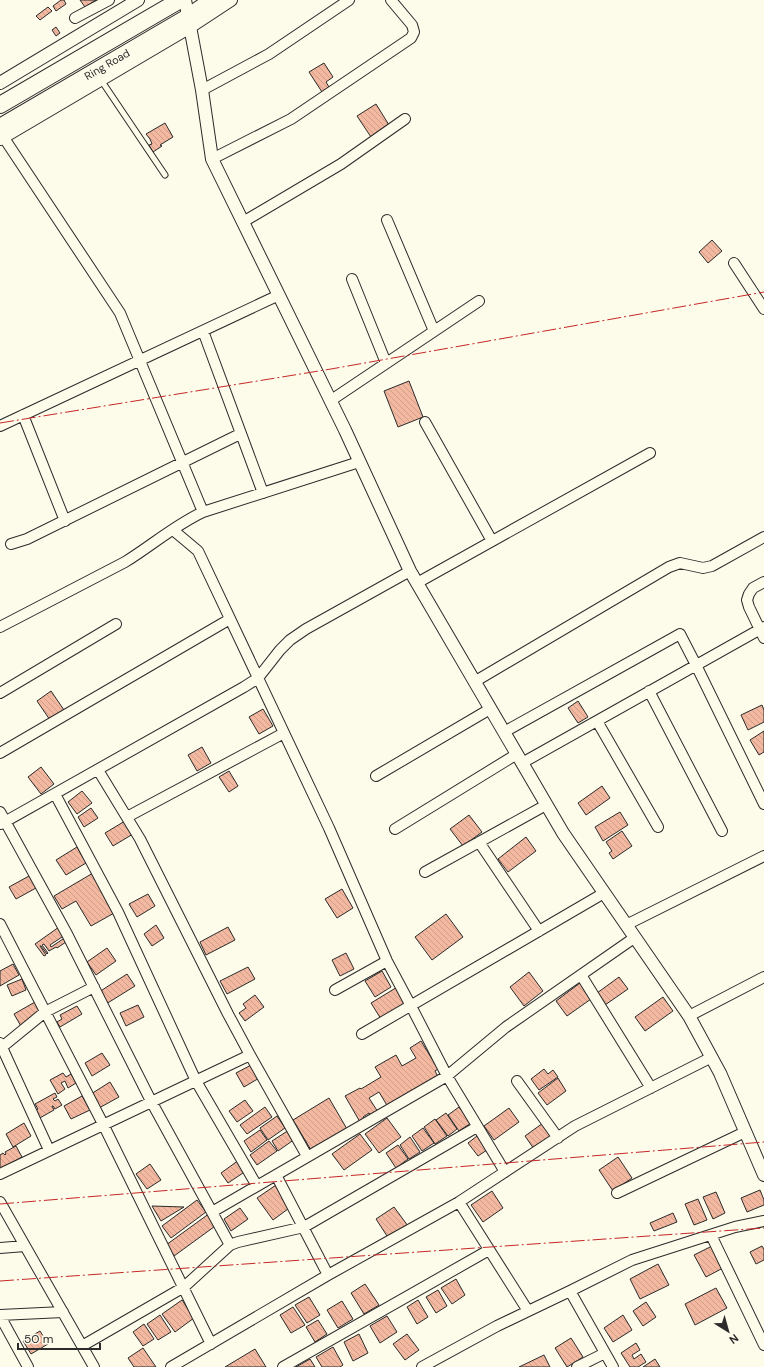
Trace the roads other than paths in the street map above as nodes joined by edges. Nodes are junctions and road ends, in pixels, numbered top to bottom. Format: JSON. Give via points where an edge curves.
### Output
{"nodes":[{"id":1,"x":109,"y":0,"type":"edge"},
{"id":2,"x":138,"y":0,"type":"edge"},
{"id":3,"x":180,"y":0,"type":"edge"},
{"id":4,"x":185,"y":0,"type":"edge"},
{"id":5,"x":212,"y":0,"type":"edge"},
{"id":6,"x":231,"y":0,"type":"edge"},
{"id":7,"x":349,"y":0,"type":"edge"},
{"id":8,"x":391,"y":0,"type":"edge"},
{"id":9,"x":76,"y":18,"type":"dead end"},
{"id":10,"x":189,"y":22,"type":"junction"},
{"id":11,"x":100,"y":80,"type":"junction"},
{"id":12,"x":0,"y":83,"type":"edge"},
{"id":13,"x":202,"y":90,"type":"junction"},
{"id":14,"x":0,"y":105,"type":"edge"},
{"id":15,"x":405,"y":119,"type":"dead end"},
{"id":16,"x":1,"y":134,"type":"edge"},
{"id":17,"x":212,"y":159,"type":"junction"},
{"id":18,"x":165,"y":175,"type":"dead end"},
{"id":19,"x":387,"y":220,"type":"dead end"},
{"id":20,"x":243,"y":222,"type":"junction"},
{"id":21,"x":734,"y":263,"type":"dead end"},
{"id":22,"x":352,"y":279,"type":"dead end"},
{"id":23,"x":279,"y":295,"type":"junction"},
{"id":24,"x":479,"y":301,"type":"dead end"},
{"id":25,"x":764,"y":310,"type":"edge"},
{"id":26,"x":203,"y":331,"type":"junction"},
{"id":27,"x":434,"y":331,"type":"junction"},
{"id":28,"x":140,"y":360,"type":"junction"},
{"id":29,"x":386,"y":364,"type":"junction"},
{"id":30,"x":330,"y":401,"type":"junction"},
{"id":31,"x":23,"y":415,"type":"junction"},
{"id":32,"x":425,"y":422,"type":"dead end"},
{"id":33,"x":0,"y":426,"type":"edge"},
{"id":34,"x":240,"y":434,"type":"junction"},
{"id":35,"x":650,"y":453,"type":"dead end"},
{"id":36,"x":359,"y":462,"type":"junction"},
{"id":37,"x":183,"y":463,"type":"junction"},
{"id":38,"x":263,"y":493,"type":"junction"},
{"id":39,"x":203,"y":512,"type":"junction"},
{"id":40,"x":65,"y":521,"type":"junction"},
{"id":41,"x":173,"y":530,"type":"junction"},
{"id":42,"x":764,"y":537,"type":"edge"},
{"id":43,"x":492,"y":541,"type":"junction"},
{"id":44,"x":11,"y":544,"type":"dead end"},
{"id":45,"x":410,"y":571,"type":"junction"},
{"id":46,"x":764,"y":582,"type":"edge"},
{"id":47,"x":417,"y":583,"type":"junction"},
{"id":48,"x":230,"y":619,"type":"junction"},
{"id":49,"x":116,"y":624,"type":"dead end"},
{"id":50,"x":0,"y":627,"type":"edge"},
{"id":51,"x":763,"y":631,"type":"edge"},
{"id":52,"x":696,"y":665,"type":"junction"},
{"id":53,"x":258,"y":678,"type":"junction"},
{"id":54,"x":474,"y":682,"type":"junction"},
{"id":55,"x":649,"y":692,"type":"junction"},
{"id":56,"x":0,"y":693,"type":"edge"},
{"id":57,"x":490,"y":709,"type":"junction"},
{"id":58,"x":597,"y":721,"type":"junction"},
{"id":59,"x":504,"y":732,"type":"junction"},
{"id":60,"x":284,"y":733,"type":"junction"},
{"id":61,"x":0,"y":753,"type":"edge"},
{"id":62,"x":520,"y":759,"type":"junction"},
{"id":63,"x":98,"y":770,"type":"junction"},
{"id":64,"x":376,"y":776,"type":"dead end"},
{"id":65,"x":55,"y":794,"type":"junction"},
{"id":66,"x":764,"y":804,"type":"edge"},
{"id":67,"x":546,"y":805,"type":"junction"},
{"id":68,"x":0,"y":812,"type":"edge"},
{"id":69,"x":127,"y":818,"type":"junction"},
{"id":70,"x":3,"y":824,"type":"edge"},
{"id":71,"x":658,"y":827,"type":"dead end"},
{"id":72,"x":395,"y":829,"type":"dead end"},
{"id":73,"x":722,"y":831,"type":"dead end"},
{"id":74,"x":479,"y":842,"type":"junction"},
{"id":75,"x":764,"y":856,"type":"edge"},
{"id":76,"x":426,"y":872,"type":"dead end"},
{"id":77,"x":604,"y":893,"type":"junction"},
{"id":78,"x":0,"y":924,"type":"edge"},
{"id":79,"x":626,"y":925,"type":"junction"},
{"id":80,"x":539,"y":931,"type":"junction"},
{"id":81,"x":634,"y":938,"type":"junction"},
{"id":82,"x":387,"y":961,"type":"junction"},
{"id":83,"x":581,"y":975,"type":"junction"},
{"id":84,"x":764,"y":977,"type":"edge"},
{"id":85,"x":94,"y":987,"type":"junction"},
{"id":86,"x":335,"y":990,"type":"dead end"},
{"id":87,"x":411,"y":1006,"type":"junction"},
{"id":88,"x":45,"y":1012,"type":"junction"},
{"id":89,"x":689,"y":1016,"type":"junction"},
{"id":90,"x":362,"y":1034,"type":"dead end"},
{"id":91,"x":1,"y":1045,"type":"edge"},
{"id":92,"x":250,"y":1055,"type":"junction"},
{"id":93,"x":712,"y":1057,"type":"junction"},
{"id":94,"x":447,"y":1076,"type":"junction"},
{"id":95,"x":196,"y":1081,"type":"junction"},
{"id":96,"x":518,"y":1081,"type":"dead end"},
{"id":97,"x":651,"y":1088,"type":"junction"},
{"id":98,"x":151,"y":1101,"type":"junction"},
{"id":99,"x":103,"y":1124,"type":"junction"},
{"id":100,"x":477,"y":1127,"type":"junction"},
{"id":101,"x":746,"y":1132,"type":"junction"},
{"id":102,"x":558,"y":1138,"type":"junction"},
{"id":103,"x":49,"y":1150,"type":"junction"},
{"id":104,"x":307,"y":1156,"type":"junction"},
{"id":105,"x":505,"y":1172,"type":"junction"},
{"id":106,"x":0,"y":1174,"type":"edge"},
{"id":107,"x":276,"y":1175,"type":"junction"},
{"id":108,"x":764,"y":1176,"type":"edge"},
{"id":109,"x":257,"y":1186,"type":"junction"},
{"id":110,"x":617,"y":1193,"type":"dead end"},
{"id":111,"x":0,"y":1202,"type":"edge"},
{"id":112,"x":459,"y":1202,"type":"junction"},
{"id":113,"x":212,"y":1212,"type":"junction"},
{"id":114,"x":764,"y":1221,"type":"edge"},
{"id":115,"x":304,"y":1227,"type":"junction"},
{"id":116,"x":711,"y":1235,"type":"junction"},
{"id":117,"x":230,"y":1245,"type":"junction"},
{"id":118,"x":25,"y":1246,"type":"junction"},
{"id":119,"x":0,"y":1248,"type":"edge"},
{"id":120,"x":489,"y":1250,"type":"junction"},
{"id":121,"x":328,"y":1275,"type":"junction"},
{"id":122,"x":184,"y":1287,"type":"junction"},
{"id":123,"x":570,"y":1291,"type":"junction"},
{"id":124,"x":528,"y":1310,"type":"junction"},
{"id":125,"x":63,"y":1312,"type":"junction"},
{"id":126,"x":0,"y":1315,"type":"edge"},
{"id":127,"x":211,"y":1344,"type":"junction"},
{"id":128,"x":764,"y":1345,"type":"edge"},
{"id":129,"x":82,"y":1346,"type":"junction"},
{"id":130,"x":605,"y":1353,"type":"junction"},
{"id":131,"x":28,"y":1367,"type":"edge"},
{"id":132,"x":94,"y":1367,"type":"edge"},
{"id":133,"x":171,"y":1367,"type":"edge"},
{"id":134,"x":283,"y":1367,"type":"edge"},
{"id":135,"x":422,"y":1367,"type":"edge"},
{"id":136,"x":577,"y":1367,"type":"edge"},
{"id":137,"x":614,"y":1367,"type":"edge"}],
"edges":[{"from":1,"to":9,"type":"street"},
{"from":2,"to":12,"type":"street"},
{"from":3,"to":14,"type":"highway","name":"Ring Road"},
{"from":4,"to":10,"type":"street"},
{"from":5,"to":10,"type":"highway","name":"Ring Road"},
{"from":6,"to":10,"type":"street"},
{"from":7,"to":13,"type":"street","via":[[269,54]]},
{"from":8,"to":17,"type":"street","via":[[412,25],[414,32],[411,38],[290,119]]},
{"from":10,"to":11,"type":"street"},
{"from":10,"to":13,"type":"street"},
{"from":10,"to":16,"type":"highway","name":"Ring Road"},
{"from":11,"to":16,"type":"street"},
{"from":11,"to":18,"type":"lane"},
{"from":13,"to":17,"type":"street"},
{"from":15,"to":20,"type":"street","via":[[341,164]]},
{"from":16,"to":28,"type":"street","via":[[116,306]]},
{"from":17,"to":20,"type":"street"},
{"from":19,"to":27,"type":"street"},
{"from":20,"to":23,"type":"street"},
{"from":21,"to":25,"type":"street"},
{"from":22,"to":29,"type":"street"},
{"from":23,"to":26,"type":"street"},
{"from":23,"to":30,"type":"street"},
{"from":24,"to":27,"type":"street"},
{"from":26,"to":28,"type":"street"},
{"from":26,"to":34,"type":"street"},
{"from":27,"to":29,"type":"street"},
{"from":28,"to":31,"type":"street"},
{"from":28,"to":37,"type":"street"},
{"from":29,"to":30,"type":"street"},
{"from":30,"to":36,"type":"street"},
{"from":31,"to":33,"type":"street"},
{"from":31,"to":40,"type":"street"},
{"from":32,"to":43,"type":"street"},
{"from":34,"to":37,"type":"street"},
{"from":34,"to":38,"type":"street"},
{"from":35,"to":43,"type":"street"},
{"from":36,"to":38,"type":"street"},
{"from":36,"to":45,"type":"street"},
{"from":37,"to":39,"type":"street"},
{"from":37,"to":40,"type":"street"},
{"from":38,"to":39,"type":"street"},
{"from":39,"to":41,"type":"street"},
{"from":40,"to":44,"type":"street"},
{"from":41,"to":48,"type":"street","via":[[198,551]]},
{"from":41,"to":50,"type":"street","via":[[124,562]]},
{"from":42,"to":54,"type":"street","via":[[712,566],[703,568],[680,563],[669,567]]},
{"from":43,"to":47,"type":"street"},
{"from":45,"to":47,"type":"street"},
{"from":45,"to":53,"type":"street","via":[[290,640]]},
{"from":46,"to":51,"type":"street","via":[[753,588],[748,600]]},
{"from":47,"to":54,"type":"street"},
{"from":48,"to":53,"type":"street"},
{"from":48,"to":61,"type":"street"},
{"from":49,"to":56,"type":"street"},
{"from":51,"to":52,"type":"street"},
{"from":52,"to":55,"type":"street"},
{"from":52,"to":59,"type":"street","via":[[680,634]]},
{"from":52,"to":66,"type":"street"},
{"from":53,"to":60,"type":"street"},
{"from":53,"to":63,"type":"street"},
{"from":54,"to":57,"type":"street"},
{"from":55,"to":58,"type":"street"},
{"from":55,"to":73,"type":"street"},
{"from":57,"to":59,"type":"street"},
{"from":57,"to":64,"type":"street"},
{"from":58,"to":62,"type":"street"},
{"from":58,"to":71,"type":"street"},
{"from":59,"to":62,"type":"street"},
{"from":60,"to":69,"type":"street"},
{"from":60,"to":82,"type":"street"},
{"from":62,"to":67,"type":"street"},
{"from":62,"to":72,"type":"street"},
{"from":63,"to":65,"type":"street"},
{"from":63,"to":69,"type":"street"},
{"from":65,"to":70,"type":"street"},
{"from":65,"to":95,"type":"street","via":[[118,912]]},
{"from":67,"to":74,"type":"street"},
{"from":67,"to":77,"type":"street"},
{"from":68,"to":70,"type":"street"},
{"from":69,"to":92,"type":"street"},
{"from":70,"to":85,"type":"street","via":[[67,934]]},
{"from":74,"to":76,"type":"street"},
{"from":74,"to":80,"type":"street"},
{"from":75,"to":79,"type":"street"},
{"from":77,"to":79,"type":"street"},
{"from":77,"to":80,"type":"street"},
{"from":78,"to":88,"type":"street"},
{"from":79,"to":81,"type":"street"},
{"from":80,"to":87,"type":"street"},
{"from":81,"to":83,"type":"street"},
{"from":81,"to":89,"type":"street"},
{"from":82,"to":86,"type":"street"},
{"from":82,"to":87,"type":"street"},
{"from":83,"to":94,"type":"street","via":[[506,1027]]},
{"from":83,"to":97,"type":"street"},
{"from":84,"to":89,"type":"street"},
{"from":85,"to":88,"type":"street"},
{"from":85,"to":98,"type":"street"},
{"from":87,"to":90,"type":"street"},
{"from":87,"to":94,"type":"street"},
{"from":88,"to":91,"type":"street"},
{"from":88,"to":99,"type":"street"},
{"from":89,"to":93,"type":"street"},
{"from":91,"to":103,"type":"street"},
{"from":92,"to":95,"type":"street"},
{"from":92,"to":104,"type":"street"},
{"from":93,"to":97,"type":"street"},
{"from":93,"to":101,"type":"street"},
{"from":94,"to":100,"type":"street"},
{"from":94,"to":104,"type":"street"},
{"from":95,"to":98,"type":"street"},
{"from":95,"to":109,"type":"street"},
{"from":96,"to":102,"type":"street"},
{"from":97,"to":102,"type":"street","via":[[575,1126]]},
{"from":98,"to":99,"type":"street"},
{"from":98,"to":113,"type":"street"},
{"from":99,"to":103,"type":"street"},
{"from":99,"to":122,"type":"street"},
{"from":100,"to":105,"type":"street"},
{"from":100,"to":115,"type":"street"},
{"from":101,"to":108,"type":"street"},
{"from":101,"to":110,"type":"street"},
{"from":102,"to":105,"type":"street"},
{"from":103,"to":106,"type":"street"},
{"from":104,"to":107,"type":"street"},
{"from":105,"to":112,"type":"street"},
{"from":107,"to":109,"type":"street"},
{"from":107,"to":115,"type":"street"},
{"from":109,"to":113,"type":"street"},
{"from":111,"to":118,"type":"street"},
{"from":112,"to":120,"type":"street"},
{"from":112,"to":121,"type":"street"},
{"from":113,"to":117,"type":"street"},
{"from":114,"to":116,"type":"street"},
{"from":115,"to":117,"type":"street"},
{"from":115,"to":121,"type":"street"},
{"from":116,"to":123,"type":"street","via":[[632,1260]]},
{"from":116,"to":128,"type":"street"},
{"from":117,"to":122,"type":"street"},
{"from":118,"to":119,"type":"street"},
{"from":118,"to":125,"type":"street"},
{"from":120,"to":124,"type":"street"},
{"from":120,"to":134,"type":"street"},
{"from":121,"to":127,"type":"street"},
{"from":122,"to":127,"type":"street"},
{"from":122,"to":129,"type":"street"},
{"from":123,"to":124,"type":"street"},
{"from":123,"to":130,"type":"street"},
{"from":124,"to":135,"type":"street"},
{"from":125,"to":126,"type":"street"},
{"from":125,"to":129,"type":"street"},
{"from":126,"to":131,"type":"street"},
{"from":127,"to":133,"type":"street"},
{"from":129,"to":132,"type":"street"},
{"from":130,"to":136,"type":"street"},
{"from":130,"to":137,"type":"street"}]}
